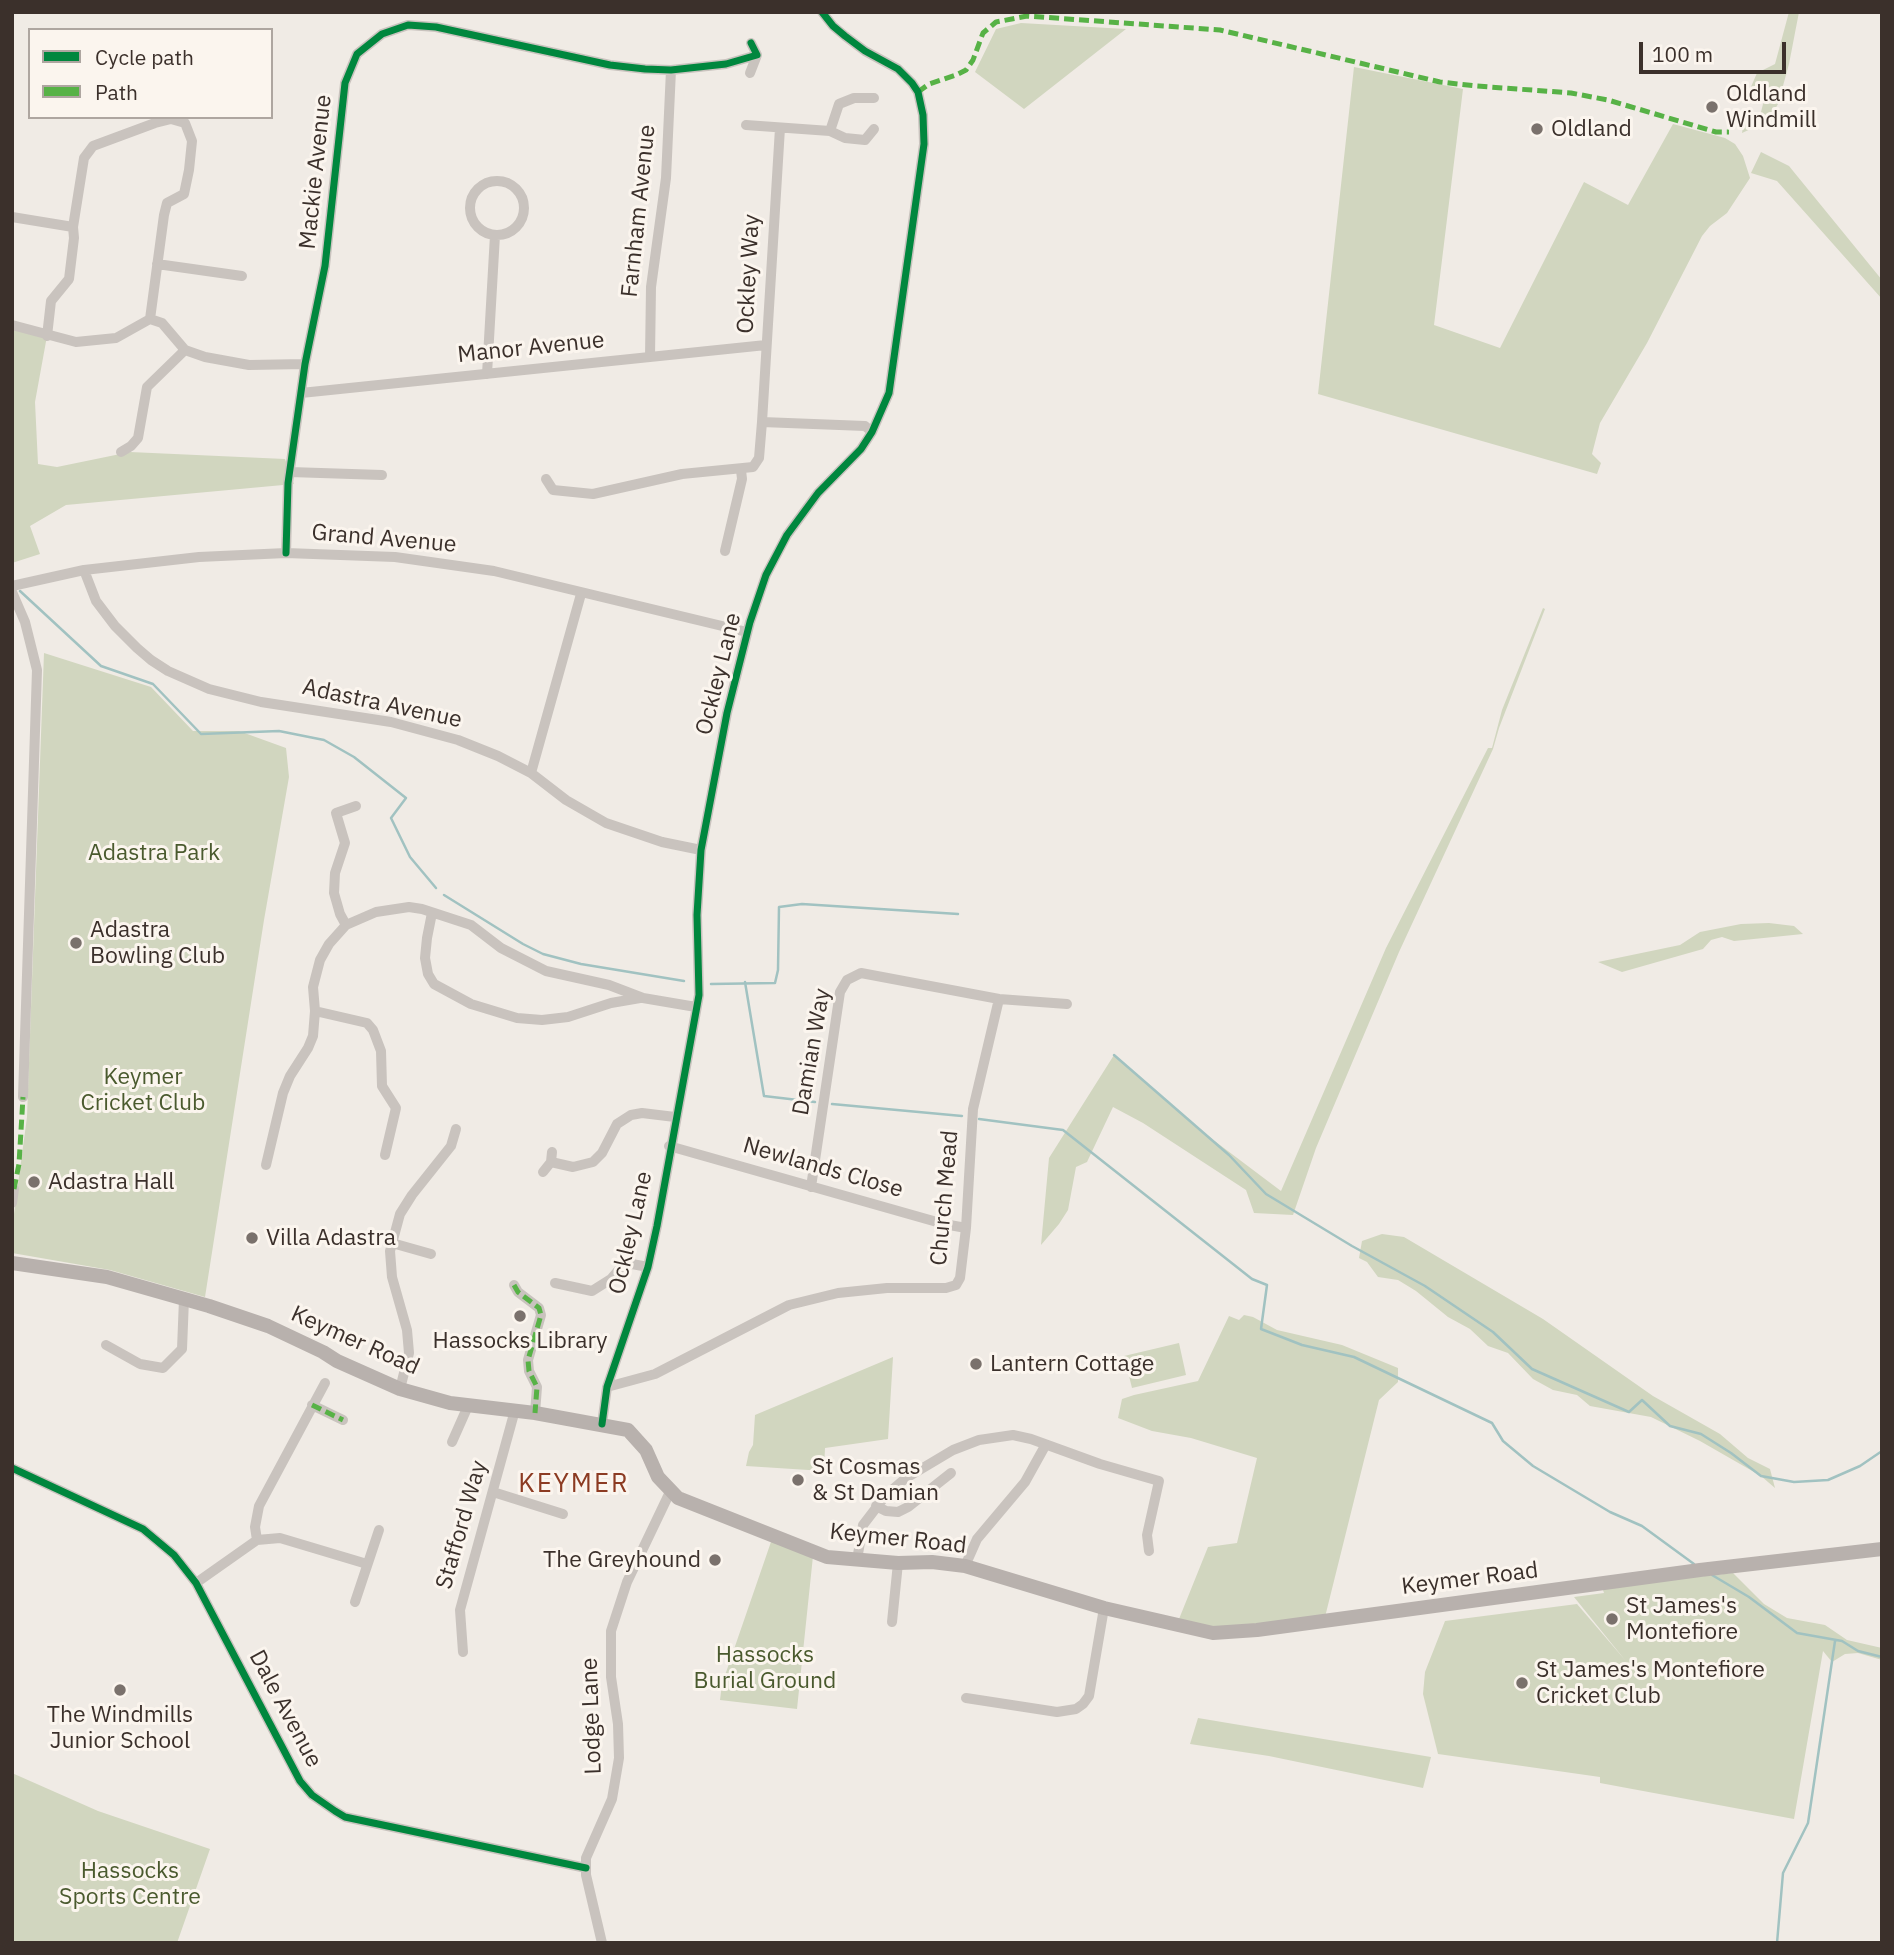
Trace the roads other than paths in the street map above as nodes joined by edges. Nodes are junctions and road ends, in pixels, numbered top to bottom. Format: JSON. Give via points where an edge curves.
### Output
{"nodes":[{"id":1,"x":822,"y":12,"type":"edge"},
{"id":2,"x":751,"y":43,"type":"dead end"},
{"id":3,"x":757,"y":55,"type":"junction"},
{"id":4,"x":670,"y":70,"type":"junction"},
{"id":5,"x":750,"y":73,"type":"dead end"},
{"id":6,"x":874,"y":98,"type":"dead end"},
{"id":7,"x":746,"y":125,"type":"dead end"},
{"id":8,"x":780,"y":128,"type":"junction"},
{"id":9,"x":874,"y":129,"type":"dead end"},
{"id":10,"x":830,"y":131,"type":"junction"},
{"id":11,"x":12,"y":217,"type":"edge"},
{"id":12,"x":73,"y":227,"type":"junction"},
{"id":13,"x":495,"y":236,"type":"junction"},
{"id":14,"x":157,"y":264,"type":"junction"},
{"id":15,"x":242,"y":276,"type":"dead end"},
{"id":16,"x":150,"y":318,"type":"junction"},
{"id":17,"x":12,"y":324,"type":"edge"},
{"id":18,"x":47,"y":336,"type":"junction"},
{"id":19,"x":766,"y":345,"type":"junction"},
{"id":20,"x":185,"y":350,"type":"junction"},
{"id":21,"x":650,"y":357,"type":"junction"},
{"id":22,"x":305,"y":364,"type":"junction"},
{"id":23,"x":487,"y":374,"type":"junction"},
{"id":24,"x":301,"y":393,"type":"junction"},
{"id":25,"x":762,"y":422,"type":"junction"},
{"id":26,"x":872,"y":432,"type":"junction"},
{"id":27,"x":121,"y":452,"type":"dead end"},
{"id":28,"x":741,"y":470,"type":"junction"},
{"id":29,"x":290,"y":472,"type":"junction"},
{"id":30,"x":382,"y":475,"type":"dead end"},
{"id":31,"x":546,"y":479,"type":"dead end"},
{"id":32,"x":725,"y":551,"type":"dead end"},
{"id":33,"x":286,"y":553,"type":"junction"},
{"id":34,"x":85,"y":570,"type":"junction"},
{"id":35,"x":12,"y":586,"type":"edge"},
{"id":36,"x":12,"y":592,"type":"edge"},
{"id":37,"x":581,"y":594,"type":"junction"},
{"id":38,"x":747,"y":632,"type":"junction"},
{"id":39,"x":531,"y":773,"type":"junction"},
{"id":40,"x":356,"y":806,"type":"dead end"},
{"id":41,"x":336,"y":813,"type":"junction"},
{"id":42,"x":323,"y":817,"type":"dead end"},
{"id":43,"x":701,"y":850,"type":"junction"},
{"id":44,"x":432,"y":913,"type":"junction"},
{"id":45,"x":346,"y":925,"type":"junction"},
{"id":46,"x":643,"y":998,"type":"junction"},
{"id":47,"x":999,"y":999,"type":"junction"},
{"id":48,"x":1067,"y":1004,"type":"dead end"},
{"id":49,"x":696,"y":1007,"type":"junction"},
{"id":50,"x":315,"y":1011,"type":"junction"},
{"id":51,"x":23,"y":1097,"type":"dead end"},
{"id":52,"x":675,"y":1117,"type":"junction"},
{"id":53,"x":456,"y":1129,"type":"dead end"},
{"id":54,"x":669,"y":1146,"type":"junction"},
{"id":55,"x":385,"y":1155,"type":"dead end"},
{"id":56,"x":549,"y":1162,"type":"dead end"},
{"id":57,"x":266,"y":1165,"type":"dead end"},
{"id":58,"x":811,"y":1187,"type":"junction"},
{"id":59,"x":14,"y":1189,"type":"dead end"},
{"id":60,"x":12,"y":1203,"type":"edge"},
{"id":61,"x":966,"y":1228,"type":"junction"},
{"id":62,"x":392,"y":1243,"type":"junction"},
{"id":63,"x":431,"y":1254,"type":"dead end"},
{"id":64,"x":12,"y":1263,"type":"edge"},
{"id":65,"x":648,"y":1266,"type":"junction"},
{"id":66,"x":555,"y":1283,"type":"dead end"},
{"id":67,"x":514,"y":1285,"type":"dead end"},
{"id":68,"x":184,"y":1299,"type":"junction"},
{"id":69,"x":106,"y":1345,"type":"dead end"},
{"id":70,"x":325,"y":1383,"type":"dead end"},
{"id":71,"x":607,"y":1387,"type":"junction"},
{"id":72,"x":400,"y":1389,"type":"junction"},
{"id":73,"x":312,"y":1405,"type":"junction"},
{"id":74,"x":468,"y":1406,"type":"junction"},
{"id":75,"x":515,"y":1410,"type":"junction"},
{"id":76,"x":535,"y":1413,"type":"junction"},
{"id":77,"x":344,"y":1420,"type":"dead end"},
{"id":78,"x":602,"y":1424,"type":"junction"},
{"id":79,"x":452,"y":1442,"type":"dead end"},
{"id":80,"x":1045,"y":1446,"type":"junction"},
{"id":81,"x":12,"y":1468,"type":"edge"},
{"id":82,"x":951,"y":1474,"type":"dead end"},
{"id":83,"x":493,"y":1492,"type":"junction"},
{"id":84,"x":670,"y":1492,"type":"junction"},
{"id":85,"x":876,"y":1506,"type":"junction"},
{"id":86,"x":563,"y":1514,"type":"dead end"},
{"id":87,"x":379,"y":1530,"type":"dead end"},
{"id":88,"x":257,"y":1539,"type":"junction"},
{"id":89,"x":1882,"y":1549,"type":"edge"},
{"id":90,"x":1149,"y":1551,"type":"dead end"},
{"id":91,"x":857,"y":1560,"type":"junction"},
{"id":92,"x":898,"y":1563,"type":"junction"},
{"id":93,"x":367,"y":1564,"type":"junction"},
{"id":94,"x":965,"y":1566,"type":"junction"},
{"id":95,"x":196,"y":1583,"type":"junction"},
{"id":96,"x":355,"y":1602,"type":"dead end"},
{"id":97,"x":1104,"y":1608,"type":"junction"},
{"id":98,"x":892,"y":1622,"type":"dead end"},
{"id":99,"x":463,"y":1652,"type":"dead end"},
{"id":100,"x":966,"y":1698,"type":"dead end"},
{"id":101,"x":586,"y":1868,"type":"junction"},
{"id":102,"x":602,"y":1943,"type":"edge"}],
"edges":[{"from":1,"to":26,"type":"street","name":"Ockley Lane","via":[[845,36],[912,83],[923,115],[924,144],[889,393]]},
{"from":2,"to":3,"type":"street"},
{"from":3,"to":4,"type":"street","name":"Mackie Avenue","via":[[726,64]]},
{"from":3,"to":5,"type":"street"},
{"from":4,"to":21,"type":"street","name":"Farnham Avenue","via":[[666,178],[651,287]]},
{"from":4,"to":22,"type":"street","name":"Mackie Avenue","via":[[610,65],[436,26],[408,25],[382,34],[357,54],[345,83],[326,266]]},
{"from":6,"to":10,"type":"street","via":[[839,104]]},
{"from":7,"to":8,"type":"street"},
{"from":8,"to":10,"type":"street"},
{"from":8,"to":19,"type":"street","name":"Ockley Way"},
{"from":9,"to":10,"type":"street","via":[[865,141]]},
{"from":11,"to":12,"type":"street"},
{"from":12,"to":14,"type":"street","via":[[84,158],[93,146],[171,119],[186,123],[192,141],[189,170],[184,194],[167,203]]},
{"from":12,"to":18,"type":"street","via":[[69,279],[51,301]]},
{"from":13,"to":13,"type":"street","via":[[478,228],[470,212],[480,187],[497,181],[514,187],[524,210],[511,232]]},
{"from":13,"to":23,"type":"street"},
{"from":14,"to":15,"type":"street"},
{"from":14,"to":16,"type":"street"},
{"from":16,"to":18,"type":"street","via":[[116,338],[76,342]]},
{"from":16,"to":20,"type":"street","via":[[162,323]]},
{"from":17,"to":18,"type":"street"},
{"from":19,"to":21,"type":"street","name":"Manor Avenue"},
{"from":19,"to":25,"type":"street","name":"Ockley Way"},
{"from":20,"to":22,"type":"street","via":[[249,365]]},
{"from":20,"to":27,"type":"street","via":[[148,387],[138,438]]},
{"from":21,"to":23,"type":"street","name":"Manor Avenue"},
{"from":22,"to":24,"type":"street","name":"Mackie Avenue"},
{"from":23,"to":24,"type":"street","name":"Manor Avenue"},
{"from":24,"to":29,"type":"street","name":"Mackie Avenue"},
{"from":25,"to":26,"type":"street","via":[[865,426]]},
{"from":25,"to":28,"type":"street","name":"Ockley Way","via":[[758,458],[753,467]]},
{"from":26,"to":38,"type":"street","name":"Ockley Lane","via":[[787,535],[766,575]]},
{"from":28,"to":31,"type":"street","via":[[682,474],[593,494],[553,490]]},
{"from":28,"to":32,"type":"street","name":"Ockley Way","via":[[743,479]]},
{"from":29,"to":30,"type":"street"},
{"from":29,"to":33,"type":"street","name":"Mackie Avenue"},
{"from":33,"to":34,"type":"street","name":"Grand Avenue"},
{"from":33,"to":37,"type":"street","name":"Grand Avenue","via":[[445,562]]},
{"from":34,"to":35,"type":"street","name":"Grand Avenue"},
{"from":34,"to":39,"type":"street","name":"Adastra Avenue","via":[[96,601],[136,648],[169,671],[208,689],[424,730],[478,747]]},
{"from":36,"to":51,"type":"street","via":[[37,670]]},
{"from":37,"to":38,"type":"street","name":"Grand Avenue"},
{"from":37,"to":39,"type":"street"},
{"from":38,"to":43,"type":"street","name":"Ockley Lane"},
{"from":39,"to":43,"type":"street","name":"Adastra Avenue","via":[[606,823]]},
{"from":40,"to":41,"type":"street"},
{"from":41,"to":42,"type":"street"},
{"from":41,"to":45,"type":"street","via":[[345,843],[334,893]]},
{"from":43,"to":49,"type":"street","name":"Ockley Lane"},
{"from":44,"to":45,"type":"street","via":[[393,908]]},
{"from":44,"to":46,"type":"street","via":[[471,925],[501,948],[546,971],[610,985]]},
{"from":44,"to":46,"type":"street","via":[[425,958],[428,974],[434,984],[471,1004],[517,1018],[542,1020]]},
{"from":45,"to":50,"type":"street","via":[[320,960],[313,987]]},
{"from":46,"to":49,"type":"street"},
{"from":47,"to":48,"type":"street","name":"Damian Way"},
{"from":47,"to":58,"type":"street","name":"Damian Way","via":[[861,973],[848,980],[841,992]]},
{"from":47,"to":61,"type":"street","name":"Church Mead","via":[[973,1109]]},
{"from":49,"to":52,"type":"street","name":"Ockley Lane"},
{"from":50,"to":55,"type":"street","via":[[367,1023],[373,1030],[381,1051],[382,1086],[396,1108]]},
{"from":50,"to":57,"type":"street","via":[[313,1036],[290,1076]]},
{"from":52,"to":54,"type":"street","name":"Ockley Lane"},
{"from":52,"to":56,"type":"street","via":[[631,1115],[617,1124],[593,1162],[573,1167]]},
{"from":53,"to":62,"type":"street","via":[[451,1146],[400,1214]]},
{"from":54,"to":58,"type":"street","name":"Newlands Close"},
{"from":54,"to":65,"type":"street","name":"Ockley Lane"},
{"from":58,"to":61,"type":"street","name":"Newlands Close"},
{"from":59,"to":60,"type":"street"},
{"from":61,"to":71,"type":"street","name":"Church Mead","via":[[956,1285],[838,1293],[789,1305],[655,1374]]},
{"from":62,"to":63,"type":"street"},
{"from":62,"to":72,"type":"street","via":[[392,1277],[409,1353]]},
{"from":64,"to":68,"type":"main road","name":"Keymer Road","via":[[107,1277]]},
{"from":65,"to":66,"type":"street","via":[[622,1265],[592,1291]]},
{"from":65,"to":71,"type":"street","name":"Ockley Lane"},
{"from":67,"to":76,"type":"street","via":[[540,1308],[528,1360],[537,1387]]},
{"from":68,"to":69,"type":"street","via":[[182,1349],[163,1368],[140,1364]]},
{"from":68,"to":72,"type":"main road","name":"Keymer Road","via":[[268,1326]]},
{"from":70,"to":73,"type":"street"},
{"from":71,"to":78,"type":"street","name":"Ockley Lane"},
{"from":72,"to":74,"type":"main road","name":"Keymer Road"},
{"from":73,"to":77,"type":"street"},
{"from":73,"to":88,"type":"street","via":[[259,1506]]},
{"from":74,"to":75,"type":"main road","name":"Keymer Road"},
{"from":74,"to":79,"type":"street"},
{"from":75,"to":76,"type":"main road","name":"Keymer Road"},
{"from":75,"to":83,"type":"street","name":"Stafford Way"},
{"from":76,"to":78,"type":"main road","name":"Keymer Road"},
{"from":78,"to":84,"type":"main road","name":"Keymer Road","via":[[628,1430],[646,1450]]},
{"from":80,"to":85,"type":"street","via":[[1013,1436],[979,1440],[935,1459]]},
{"from":80,"to":90,"type":"street","via":[[1159,1481],[1147,1535]]},
{"from":80,"to":94,"type":"street","via":[[1025,1482],[977,1539]]},
{"from":81,"to":95,"type":"street","name":"Dale Avenue","via":[[143,1529],[174,1555]]},
{"from":82,"to":85,"type":"street","via":[[908,1507],[886,1511]]},
{"from":83,"to":86,"type":"street"},
{"from":83,"to":99,"type":"street","name":"Stafford Way","via":[[460,1610]]},
{"from":84,"to":91,"type":"main road","name":"Keymer Road","via":[[807,1551]]},
{"from":84,"to":101,"type":"street","name":"Lodge Lane","via":[[627,1581],[611,1631],[619,1758],[612,1799],[588,1849]]},
{"from":85,"to":91,"type":"street","via":[[863,1525]]},
{"from":87,"to":93,"type":"street"},
{"from":88,"to":93,"type":"street","via":[[280,1538]]},
{"from":88,"to":95,"type":"street"},
{"from":89,"to":97,"type":"main road","name":"Keymer Road","via":[[1227,1634]]},
{"from":91,"to":92,"type":"main road","name":"Keymer Road"},
{"from":92,"to":94,"type":"main road","name":"Keymer Road"},
{"from":92,"to":98,"type":"street"},
{"from":93,"to":96,"type":"street"},
{"from":94,"to":97,"type":"main road","name":"Keymer Road"},
{"from":95,"to":101,"type":"street","name":"Dale Avenue","via":[[300,1780],[313,1795],[345,1817]]},
{"from":97,"to":100,"type":"street","via":[[1088,1696],[1076,1709],[1057,1712]]},
{"from":101,"to":102,"type":"street","name":"Lodge Lane"}]}
